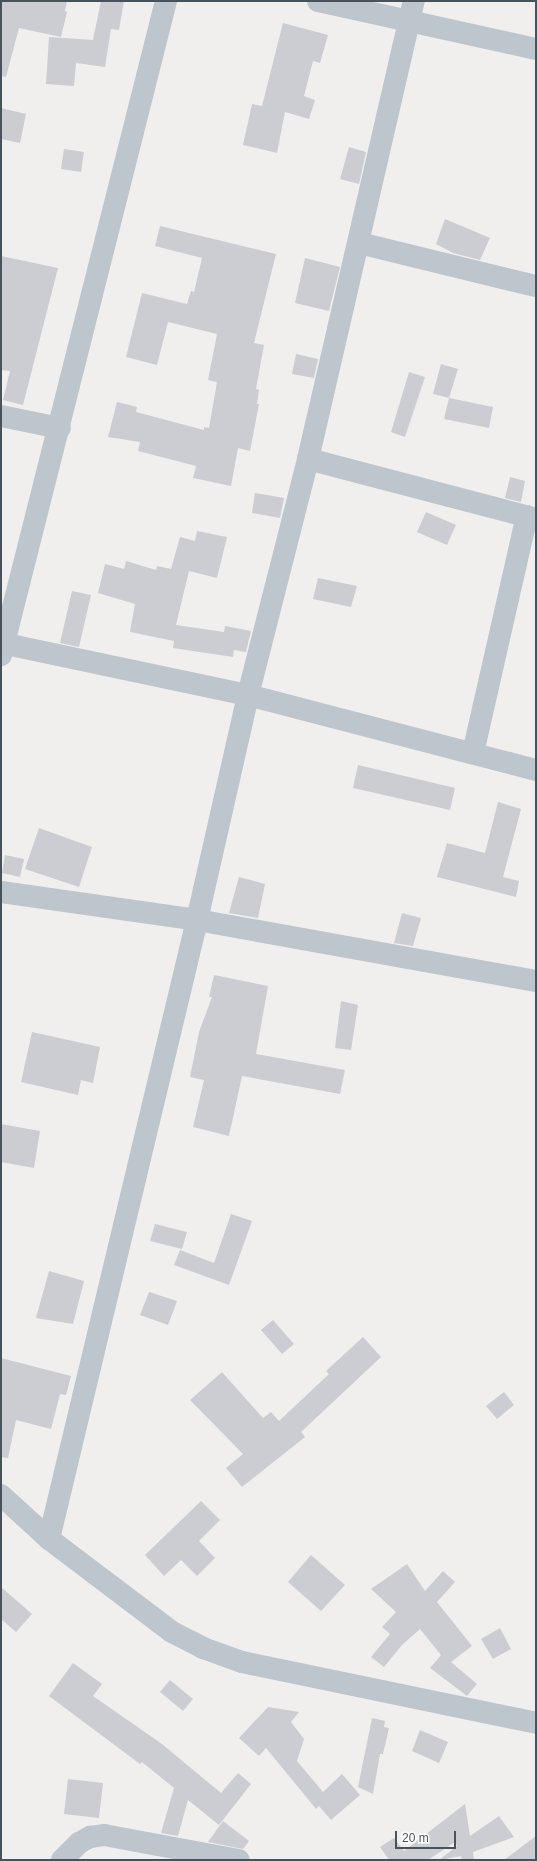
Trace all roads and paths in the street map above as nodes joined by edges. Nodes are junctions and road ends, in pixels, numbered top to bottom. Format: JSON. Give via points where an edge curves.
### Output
{"nodes":[{"id":1,"x":166,"y":1,"type":"edge"},
{"id":2,"x":318,"y":1,"type":"edge"},
{"id":3,"x":411,"y":10,"type":"edge"},
{"id":4,"x":536,"y":49,"type":"edge"},
{"id":5,"x":359,"y":243,"type":"junction"},
{"id":6,"x":536,"y":286,"type":"edge"},
{"id":7,"x":1,"y":416,"type":"edge"},
{"id":8,"x":60,"y":428,"type":"junction"},
{"id":9,"x":308,"y":459,"type":"junction"},
{"id":10,"x":531,"y":518,"type":"edge"},
{"id":11,"x":2,"y":647,"type":"edge"},
{"id":12,"x":248,"y":695,"type":"junction"},
{"id":13,"x":473,"y":753,"type":"junction"},
{"id":14,"x":536,"y":770,"type":"edge"},
{"id":15,"x":1,"y":892,"type":"edge"},
{"id":16,"x":197,"y":920,"type":"junction"},
{"id":17,"x":536,"y":981,"type":"edge"},
{"id":18,"x":1,"y":1495,"type":"edge"},
{"id":19,"x":49,"y":1539,"type":"junction"},
{"id":20,"x":536,"y":1723,"type":"edge"},
{"id":21,"x":62,"y":1860,"type":"edge"},
{"id":22,"x":239,"y":1860,"type":"edge"}],
"edges":[{"from":1,"to":8,"type":"street"},
{"from":2,"to":3,"type":"street"},
{"from":3,"to":4,"type":"street"},
{"from":3,"to":5,"type":"street"},
{"from":5,"to":6,"type":"street"},
{"from":5,"to":9,"type":"street"},
{"from":7,"to":8,"type":"street"},
{"from":8,"to":11,"type":"street"},
{"from":9,"to":10,"type":"street"},
{"from":9,"to":12,"type":"street"},
{"from":10,"to":13,"type":"street"},
{"from":11,"to":12,"type":"street"},
{"from":12,"to":13,"type":"street"},
{"from":12,"to":16,"type":"street"},
{"from":13,"to":14,"type":"street"},
{"from":15,"to":16,"type":"street"},
{"from":16,"to":17,"type":"street"},
{"from":16,"to":19,"type":"street"},
{"from":18,"to":19,"type":"street"},
{"from":19,"to":20,"type":"street","via":[[172,1632],[203,1648],[242,1662]]},
{"from":21,"to":22,"type":"street","via":[[90,1837],[104,1835]]}]}
